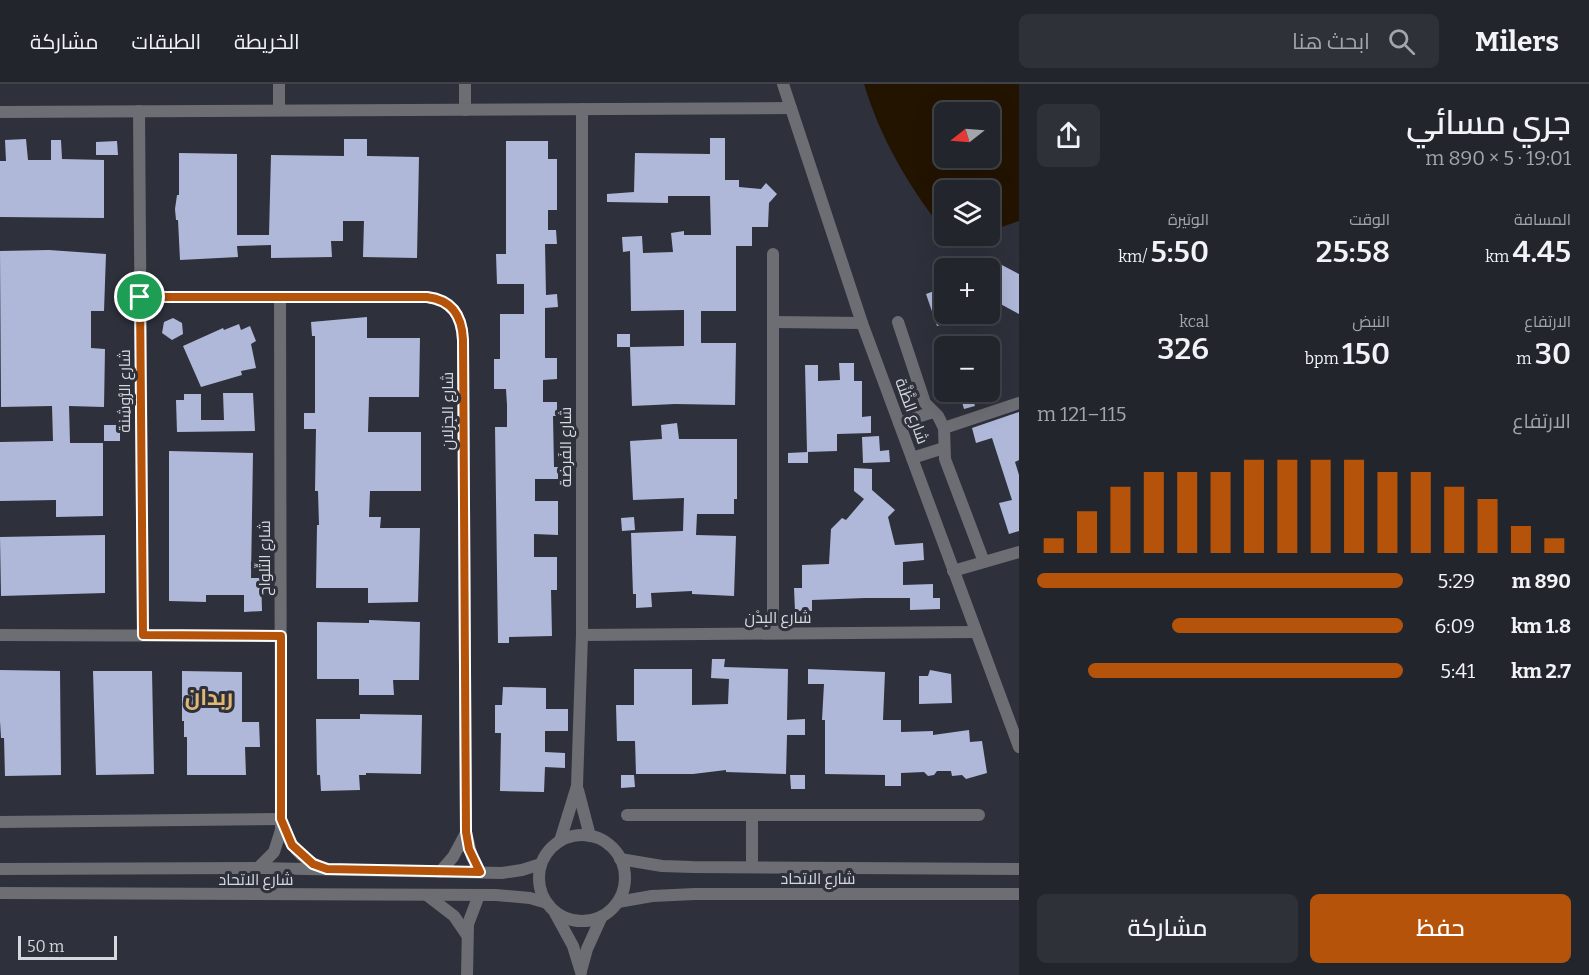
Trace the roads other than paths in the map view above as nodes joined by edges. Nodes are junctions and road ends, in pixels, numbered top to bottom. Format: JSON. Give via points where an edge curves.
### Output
{"nodes":[{"id":1,"x":279,"y":84,"type":"edge"},
{"id":2,"x":465,"y":84,"type":"edge"},
{"id":3,"x":783,"y":84,"type":"edge"},
{"id":4,"x":791,"y":108,"type":"junction"},
{"id":5,"x":582,"y":109,"type":"junction"},
{"id":6,"x":279,"y":110,"type":"junction"},
{"id":7,"x":465,"y":110,"type":"junction"},
{"id":8,"x":139,"y":111,"type":"junction"},
{"id":9,"x":0,"y":112,"type":"edge"},
{"id":10,"x":773,"y":254,"type":"dead end"},
{"id":11,"x":140,"y":297,"type":"junction"},
{"id":12,"x":280,"y":297,"type":"junction"},
{"id":13,"x":772,"y":322,"type":"junction"},
{"id":14,"x":898,"y":322,"type":"dead end"},
{"id":15,"x":862,"y":323,"type":"junction"},
{"id":16,"x":1019,"y":404,"type":"edge"},
{"id":17,"x":933,"y":412,"type":"junction"},
{"id":18,"x":899,"y":423,"type":"junction"},
{"id":19,"x":944,"y":428,"type":"junction"},
{"id":20,"x":944,"y":448,"type":"junction"},
{"id":21,"x":912,"y":458,"type":"junction"},
{"id":22,"x":1019,"y":552,"type":"edge"},
{"id":23,"x":984,"y":562,"type":"junction"},
{"id":24,"x":953,"y":571,"type":"junction"},
{"id":25,"x":975,"y":632,"type":"junction"},
{"id":26,"x":773,"y":633,"type":"junction"},
{"id":27,"x":0,"y":635,"type":"edge"},
{"id":28,"x":143,"y":635,"type":"junction"},
{"id":29,"x":582,"y":635,"type":"junction"},
{"id":30,"x":281,"y":636,"type":"junction"},
{"id":31,"x":1019,"y":747,"type":"edge"},
{"id":32,"x":577,"y":786,"type":"junction"},
{"id":33,"x":627,"y":815,"type":"dead end"},
{"id":34,"x":979,"y":815,"type":"dead end"},
{"id":35,"x":752,"y":817,"type":"junction"},
{"id":36,"x":281,"y":819,"type":"junction"},
{"id":37,"x":0,"y":822,"type":"edge"},
{"id":38,"x":466,"y":832,"type":"junction"},
{"id":39,"x":590,"y":836,"type":"junction"},
{"id":40,"x":560,"y":841,"type":"junction"},
{"id":41,"x":620,"y":859,"type":"junction"},
{"id":42,"x":541,"y":864,"type":"junction"},
{"id":43,"x":752,"y":867,"type":"junction"},
{"id":44,"x":0,"y":868,"type":"edge"},
{"id":45,"x":258,"y":868,"type":"junction"},
{"id":46,"x":327,"y":869,"type":"junction"},
{"id":47,"x":1019,"y":869,"type":"edge"},
{"id":48,"x":440,"y":872,"type":"junction"},
{"id":49,"x":480,"y":872,"type":"junction"},
{"id":50,"x":0,"y":894,"type":"edge"},
{"id":51,"x":1019,"y":894,"type":"edge"},
{"id":52,"x":479,"y":895,"type":"junction"},
{"id":53,"x":426,"y":896,"type":"junction"},
{"id":54,"x":618,"y":902,"type":"junction"},
{"id":55,"x":550,"y":907,"type":"junction"},
{"id":56,"x":602,"y":916,"type":"junction"},
{"id":57,"x":467,"y":934,"type":"junction"},
{"id":58,"x":581,"y":973,"type":"edge"},
{"id":59,"x":467,"y":975,"type":"edge"}],
"edges":[{"from":1,"to":6,"type":"street"},
{"from":2,"to":7,"type":"street"},
{"from":3,"to":4,"type":"street","name":"شارع الظَّنَّة"},
{"from":4,"to":5,"type":"street"},
{"from":4,"to":15,"type":"street","name":"شارع الظَّنَّة"},
{"from":5,"to":7,"type":"street"},
{"from":5,"to":29,"type":"street","name":"شارع الفَرضة"},
{"from":6,"to":7,"type":"street"},
{"from":6,"to":8,"type":"street"},
{"from":8,"to":9,"type":"street"},
{"from":8,"to":11,"type":"street","name":"شارع الرُّوشِنة"},
{"from":10,"to":13,"type":"street"},
{"from":11,"to":12,"type":"street","name":"شارع الجِزلان"},
{"from":11,"to":28,"type":"street","name":"شارع الرُّوشِنة"},
{"from":12,"to":30,"type":"street","name":"شارع التِّلواح"},
{"from":12,"to":38,"type":"street","name":"شارع الجِزلان","via":[[427,297],[445,302],[460,320],[464,352]]},
{"from":13,"to":15,"type":"street"},
{"from":13,"to":26,"type":"street"},
{"from":14,"to":17,"type":"street","via":[[923,399]]},
{"from":15,"to":18,"type":"street","name":"شارع الظَّنَّة"},
{"from":16,"to":19,"type":"street"},
{"from":17,"to":18,"type":"street"},
{"from":17,"to":19,"type":"street"},
{"from":18,"to":21,"type":"street","name":"شارع الظَّنَّة"},
{"from":19,"to":20,"type":"street"},
{"from":20,"to":21,"type":"street"},
{"from":20,"to":23,"type":"street"},
{"from":21,"to":24,"type":"street","name":"شارع الظَّنَّة"},
{"from":22,"to":23,"type":"street"},
{"from":23,"to":24,"type":"street"},
{"from":24,"to":25,"type":"street","name":"شارع الظَّنَّة"},
{"from":25,"to":26,"type":"street","name":"شارع البِدْن"},
{"from":25,"to":31,"type":"street","name":"شارع الظَّنَّة"},
{"from":26,"to":29,"type":"street","name":"شارع البِدْن"},
{"from":27,"to":28,"type":"street"},
{"from":28,"to":30,"type":"street"},
{"from":29,"to":32,"type":"street","name":"شارع الفَرضة"},
{"from":30,"to":36,"type":"street","name":"شارع التِّلواح"},
{"from":32,"to":39,"type":"street","name":"شارع الفَرضة"},
{"from":32,"to":40,"type":"street","name":"شارع الفَرضة"},
{"from":33,"to":35,"type":"street"},
{"from":34,"to":35,"type":"street"},
{"from":35,"to":43,"type":"street"},
{"from":36,"to":37,"type":"street"},
{"from":36,"to":45,"type":"street","name":"شارع التِّلواح","via":[[279,842]]},
{"from":36,"to":46,"type":"street","name":"شارع التِّلواح","via":[[292,845],[313,864]]},
{"from":38,"to":48,"type":"street"},
{"from":38,"to":49,"type":"street","name":"شارع الجِزلان"},
{"from":39,"to":40,"type":"street"},
{"from":39,"to":41,"type":"street","via":[[608,844]]},
{"from":40,"to":42,"type":"street"},
{"from":41,"to":43,"type":"street","name":"شارع الاتحاد","via":[[662,866]]},
{"from":41,"to":54,"type":"street","via":[[625,881]]},
{"from":42,"to":49,"type":"street","name":"شارع الاتحاد","via":[[512,872]]},
{"from":42,"to":55,"type":"street","via":[[539,882]]},
{"from":43,"to":47,"type":"street","name":"شارع الاتحاد"},
{"from":44,"to":45,"type":"street","name":"شارع الاتحاد"},
{"from":45,"to":46,"type":"street","name":"شارع الاتحاد"},
{"from":46,"to":48,"type":"street","name":"شارع الاتحاد"},
{"from":48,"to":49,"type":"street","name":"شارع الاتحاد"},
{"from":50,"to":53,"type":"street","name":"شارع الاتحاد"},
{"from":51,"to":54,"type":"street","name":"شارع الاتحاد","via":[[695,894]]},
{"from":52,"to":53,"type":"street","name":"شارع الاتحاد"},
{"from":52,"to":55,"type":"street","name":"شارع الاتحاد","via":[[513,896]]},
{"from":52,"to":57,"type":"street"},
{"from":53,"to":57,"type":"street","via":[[446,908]]},
{"from":54,"to":56,"type":"street"},
{"from":55,"to":56,"type":"street","via":[[572,920]]},
{"from":55,"to":58,"type":"street","via":[[573,946]]},
{"from":56,"to":58,"type":"street"},
{"from":57,"to":59,"type":"street"}]}
